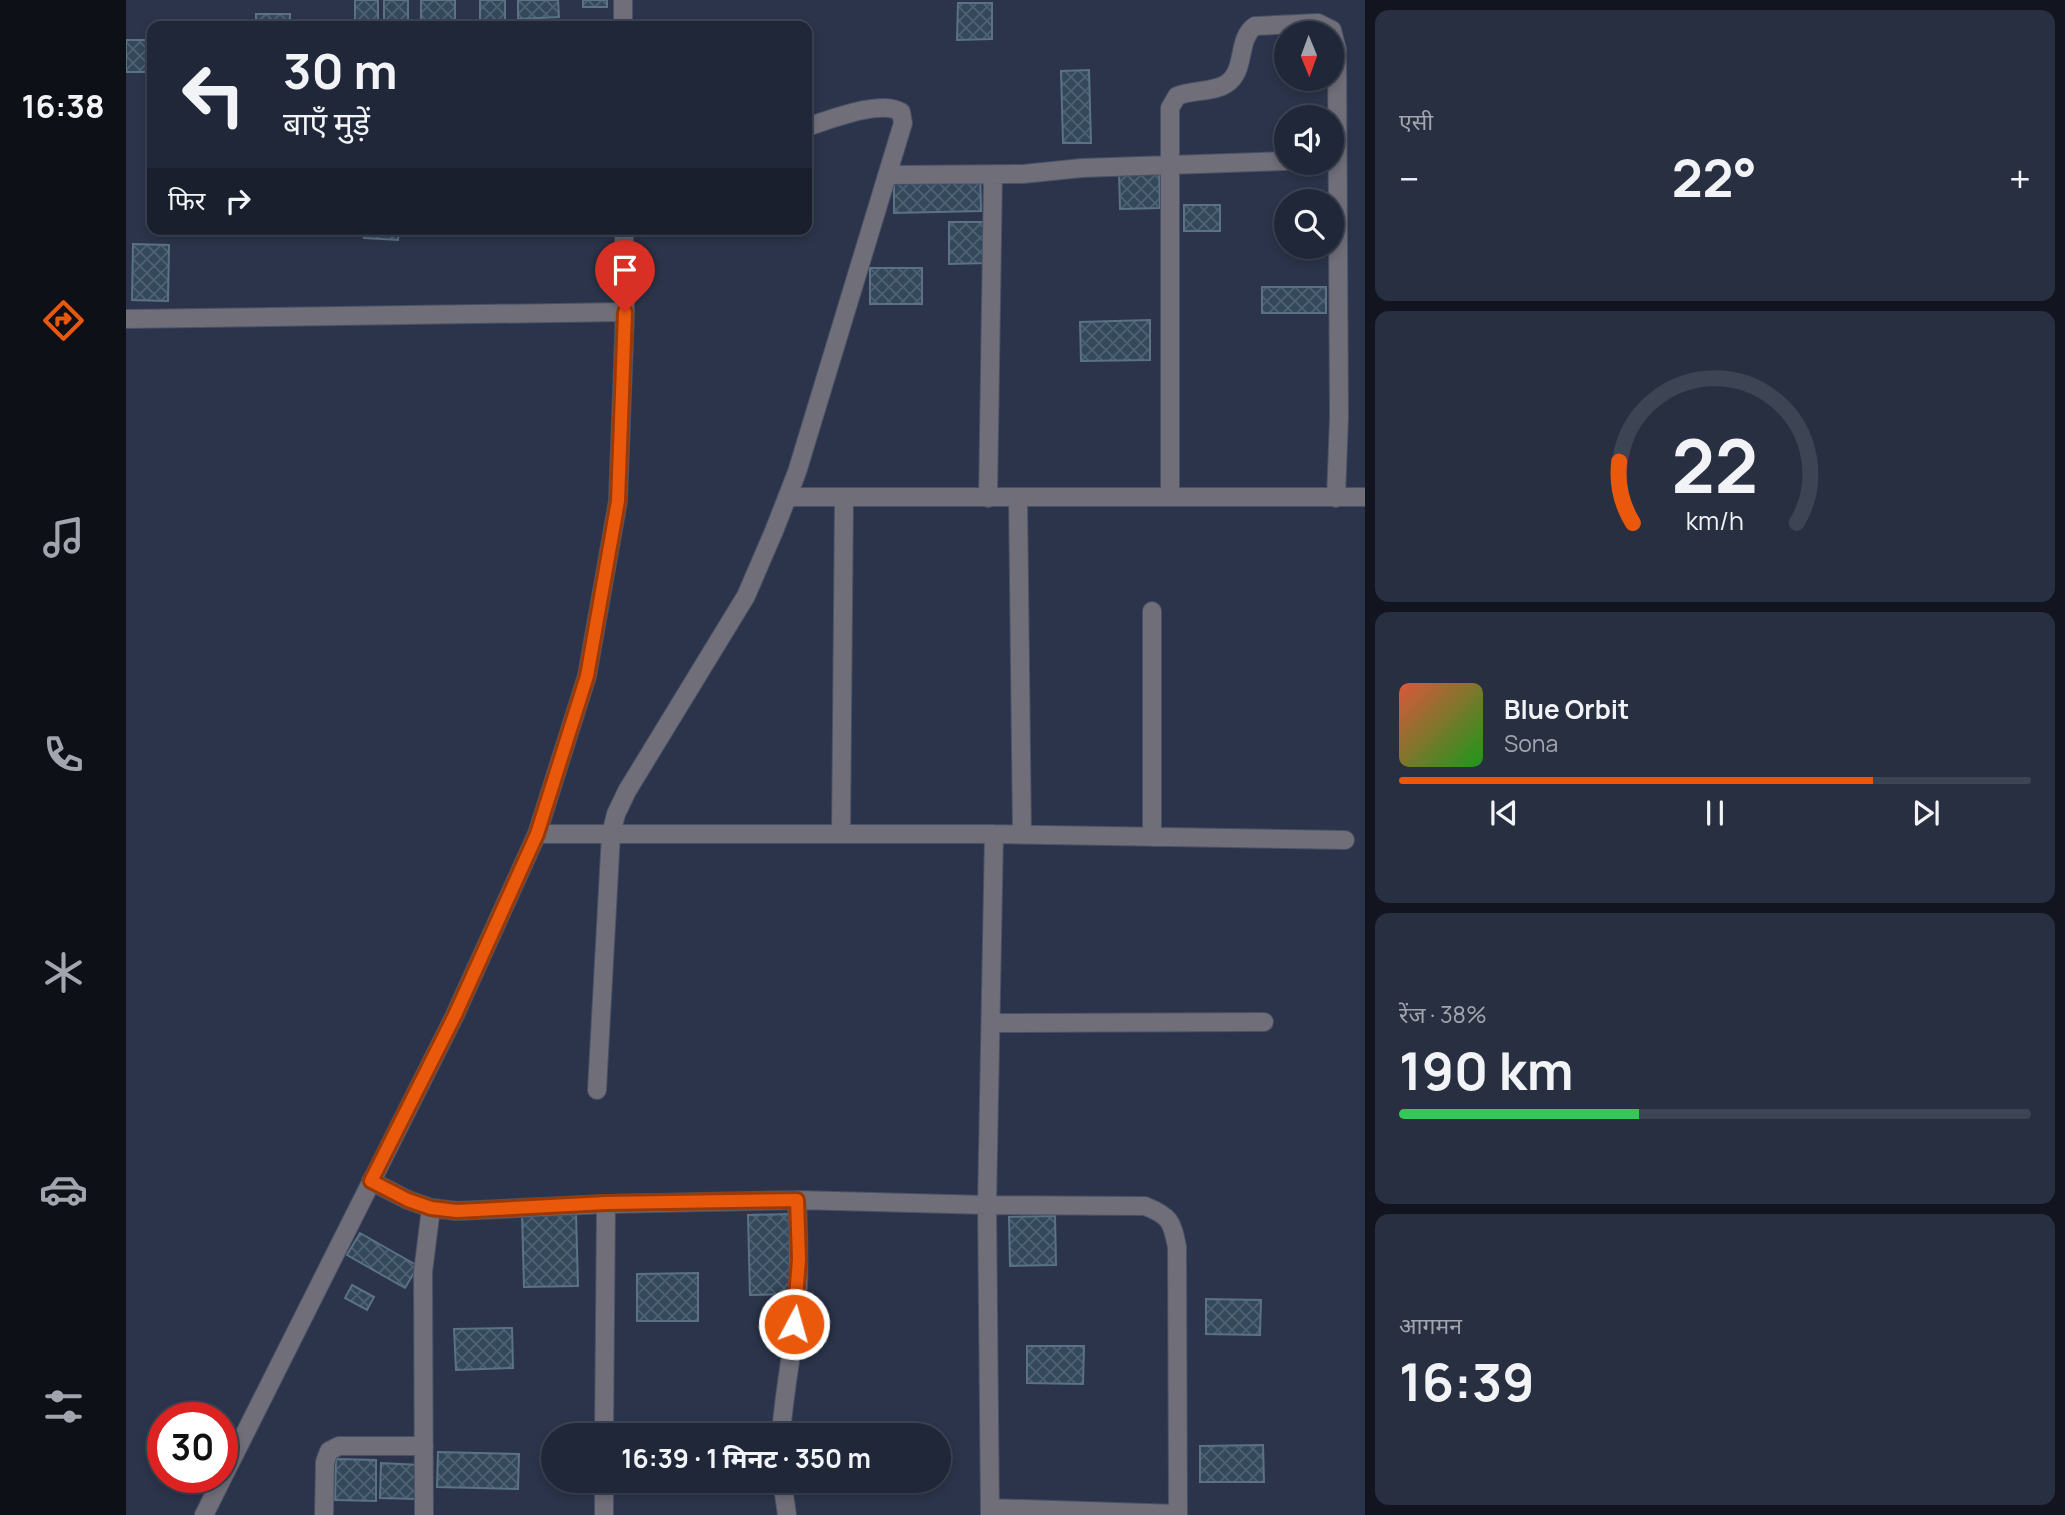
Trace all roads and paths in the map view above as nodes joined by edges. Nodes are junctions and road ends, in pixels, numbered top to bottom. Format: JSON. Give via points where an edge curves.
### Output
{"nodes":[{"id":1,"x":623,"y":0,"type":"edge"},
{"id":2,"x":623,"y":21,"type":"edge"},
{"id":3,"x":1336,"y":105,"type":"edge"},
{"id":4,"x":812,"y":126,"type":"edge"},
{"id":5,"x":1274,"y":161,"type":"edge"},
{"id":6,"x":1171,"y":164,"type":"junction"},
{"id":7,"x":887,"y":175,"type":"junction"},
{"id":8,"x":993,"y":175,"type":"junction"},
{"id":9,"x":1334,"y":175,"type":"edge"},
{"id":10,"x":624,"y":235,"type":"edge"},
{"id":11,"x":625,"y":312,"type":"junction"},
{"id":12,"x":126,"y":319,"type":"edge"},
{"id":13,"x":787,"y":497,"type":"junction"},
{"id":14,"x":844,"y":497,"type":"junction"},
{"id":15,"x":1170,"y":497,"type":"junction"},
{"id":16,"x":988,"y":498,"type":"junction"},
{"id":17,"x":1018,"y":498,"type":"junction"},
{"id":18,"x":1336,"y":498,"type":"junction"},
{"id":19,"x":1365,"y":498,"type":"edge"},
{"id":20,"x":1152,"y":611,"type":"dead end"},
{"id":21,"x":537,"y":834,"type":"junction"},
{"id":22,"x":611,"y":834,"type":"junction"},
{"id":23,"x":841,"y":834,"type":"junction"},
{"id":24,"x":994,"y":834,"type":"junction"},
{"id":25,"x":1022,"y":834,"type":"junction"},
{"id":26,"x":1152,"y":837,"type":"junction"},
{"id":27,"x":1345,"y":840,"type":"dead end"},
{"id":28,"x":1264,"y":1022,"type":"dead end"},
{"id":29,"x":991,"y":1023,"type":"junction"},
{"id":30,"x":597,"y":1090,"type":"dead end"},
{"id":31,"x":371,"y":1181,"type":"junction"},
{"id":32,"x":797,"y":1200,"type":"junction"},
{"id":33,"x":606,"y":1203,"type":"junction"},
{"id":34,"x":987,"y":1205,"type":"junction"},
{"id":35,"x":431,"y":1208,"type":"junction"},
{"id":36,"x":604,"y":1423,"type":"edge"},
{"id":37,"x":782,"y":1423,"type":"edge"},
{"id":38,"x":424,"y":1446,"type":"junction"},
{"id":39,"x":604,"y":1493,"type":"edge"},
{"id":40,"x":784,"y":1493,"type":"edge"},
{"id":41,"x":990,"y":1511,"type":"edge"},
{"id":42,"x":1178,"y":1514,"type":"edge"},
{"id":43,"x":204,"y":1515,"type":"edge"},
{"id":44,"x":324,"y":1515,"type":"edge"},
{"id":45,"x":424,"y":1515,"type":"edge"},
{"id":46,"x":604,"y":1515,"type":"edge"},
{"id":47,"x":787,"y":1515,"type":"edge"}],
"edges":[{"from":1,"to":2,"type":"street"},
{"from":3,"to":6,"type":"street","via":[[1337,50],[1332,30],[1318,23],[1266,24],[1249,30],[1235,77],[1214,89],[1177,96],[1170,108]]},
{"from":4,"to":7,"type":"street","via":[[894,107],[903,122]]},
{"from":5,"to":6,"type":"street"},
{"from":6,"to":8,"type":"street"},
{"from":6,"to":15,"type":"street"},
{"from":7,"to":8,"type":"street"},
{"from":7,"to":13,"type":"street"},
{"from":8,"to":16,"type":"street"},
{"from":9,"to":18,"type":"street"},
{"from":10,"to":11,"type":"street"},
{"from":11,"to":12,"type":"street"},
{"from":11,"to":21,"type":"street","via":[[618,501],[587,676]]},
{"from":13,"to":14,"type":"street"},
{"from":13,"to":22,"type":"street","via":[[746,596],[627,791]]},
{"from":14,"to":16,"type":"street"},
{"from":14,"to":23,"type":"street"},
{"from":15,"to":17,"type":"street"},
{"from":15,"to":18,"type":"street"},
{"from":16,"to":17,"type":"street"},
{"from":17,"to":25,"type":"street"},
{"from":18,"to":19,"type":"street"},
{"from":20,"to":26,"type":"street"},
{"from":21,"to":22,"type":"street"},
{"from":21,"to":31,"type":"street","via":[[455,1015]]},
{"from":22,"to":23,"type":"street"},
{"from":22,"to":30,"type":"street"},
{"from":23,"to":24,"type":"street"},
{"from":24,"to":25,"type":"street"},
{"from":24,"to":29,"type":"street"},
{"from":25,"to":26,"type":"street"},
{"from":26,"to":27,"type":"street"},
{"from":28,"to":29,"type":"street"},
{"from":29,"to":34,"type":"street"},
{"from":31,"to":35,"type":"street"},
{"from":31,"to":43,"type":"street"},
{"from":32,"to":33,"type":"street"},
{"from":32,"to":34,"type":"street"},
{"from":32,"to":37,"type":"street","via":[[797,1303]]},
{"from":33,"to":35,"type":"street","via":[[457,1211]]},
{"from":33,"to":36,"type":"street"},
{"from":34,"to":41,"type":"street"},
{"from":34,"to":42,"type":"street","via":[[1145,1206],[1163,1214],[1173,1228],[1177,1247]]},
{"from":35,"to":38,"type":"street","via":[[423,1272]]},
{"from":38,"to":44,"type":"street","via":[[339,1446],[329,1451]]},
{"from":38,"to":45,"type":"street"},
{"from":39,"to":46,"type":"street"},
{"from":40,"to":47,"type":"street"},
{"from":41,"to":42,"type":"street"}]}
